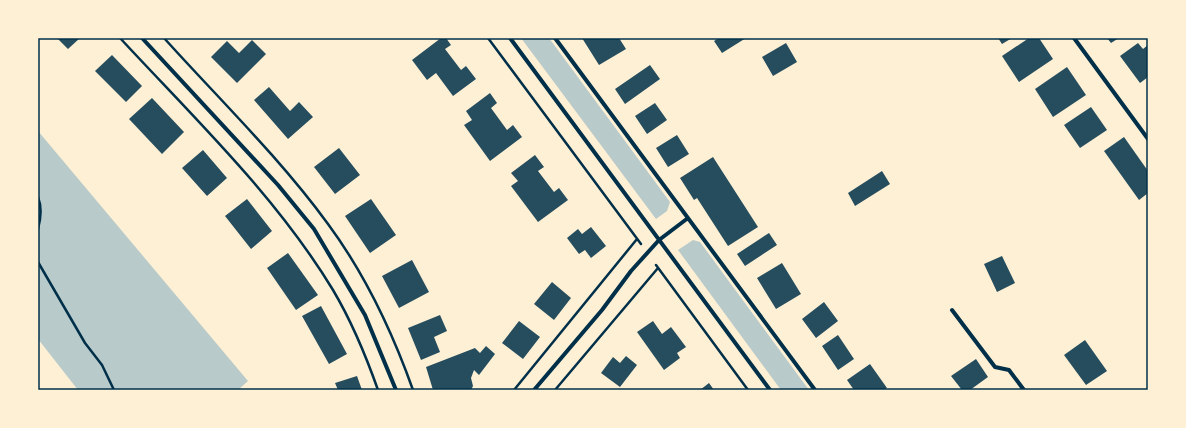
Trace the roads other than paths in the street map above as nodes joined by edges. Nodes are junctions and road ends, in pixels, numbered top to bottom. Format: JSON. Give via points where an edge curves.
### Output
{"nodes":[{"id":1,"x":142,"y":38,"type":"edge"},
{"id":2,"x":510,"y":38,"type":"edge"},
{"id":3,"x":555,"y":38,"type":"edge"},
{"id":4,"x":1074,"y":38,"type":"edge"},
{"id":5,"x":1148,"y":139,"type":"edge"},
{"id":6,"x":688,"y":218,"type":"junction"},
{"id":7,"x":659,"y":240,"type":"junction"},
{"id":8,"x":952,"y":310,"type":"dead end"},
{"id":9,"x":396,"y":390,"type":"edge"},
{"id":10,"x":534,"y":390,"type":"edge"},
{"id":11,"x":770,"y":390,"type":"edge"},
{"id":12,"x":815,"y":390,"type":"edge"},
{"id":13,"x":1024,"y":390,"type":"edge"}],
"edges":[{"from":1,"to":9,"type":"street","via":[[278,185],[314,229],[365,315]]},
{"from":2,"to":7,"type":"street"},
{"from":3,"to":6,"type":"street"},
{"from":4,"to":5,"type":"street"},
{"from":6,"to":7,"type":"street"},
{"from":6,"to":12,"type":"street"},
{"from":7,"to":10,"type":"street"},
{"from":7,"to":11,"type":"street"},
{"from":8,"to":13,"type":"street","via":[[995,367],[1009,370]]}]}
